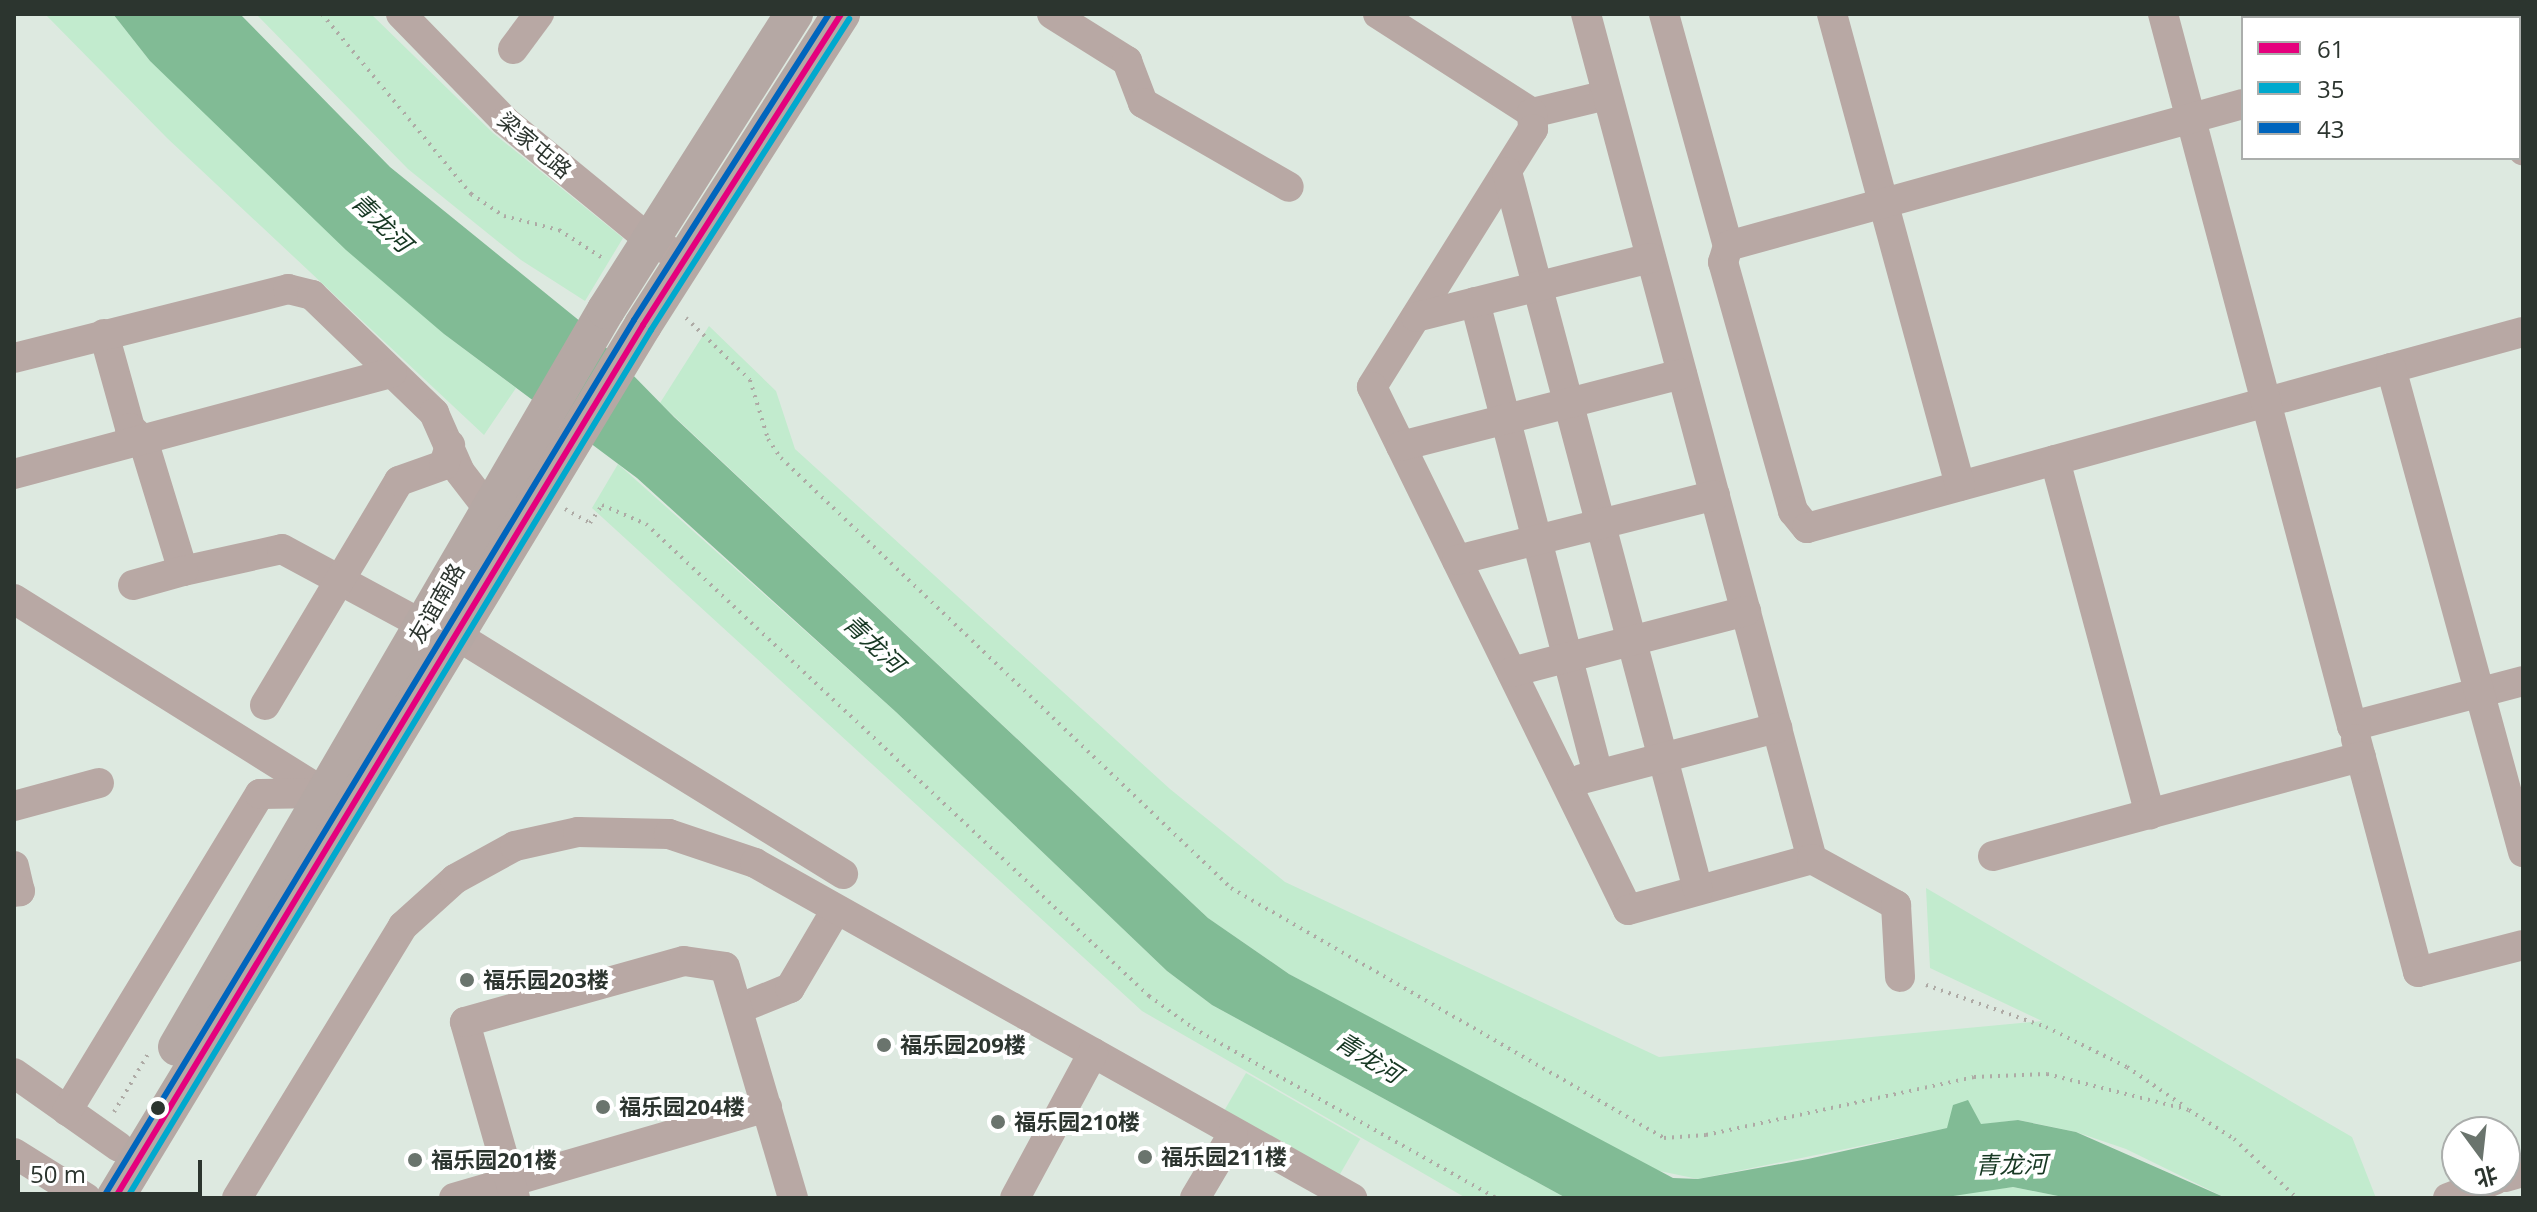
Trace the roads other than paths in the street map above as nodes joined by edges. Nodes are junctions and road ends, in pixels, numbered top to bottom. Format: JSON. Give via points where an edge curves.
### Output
{"nodes":[{"id":1,"x":401,"y":14,"type":"edge"},
{"id":2,"x":539,"y":14,"type":"edge"},
{"id":3,"x":794,"y":14,"type":"edge"},
{"id":4,"x":841,"y":14,"type":"edge"},
{"id":5,"x":1052,"y":14,"type":"edge"},
{"id":6,"x":1378,"y":14,"type":"edge"},
{"id":7,"x":1586,"y":14,"type":"edge"},
{"id":8,"x":1664,"y":14,"type":"edge"},
{"id":9,"x":1832,"y":14,"type":"edge"},
{"id":10,"x":2163,"y":14,"type":"edge"},
{"id":11,"x":513,"y":49,"type":"dead end"},
{"id":12,"x":1607,"y":95,"type":"junction"},
{"id":13,"x":2241,"y":105,"type":"edge"},
{"id":14,"x":1532,"y":113,"type":"junction"},
{"id":15,"x":2191,"y":118,"type":"junction"},
{"id":16,"x":1507,"y":172,"type":"junction"},
{"id":17,"x":1289,"y":187,"type":"dead end"},
{"id":18,"x":1884,"y":202,"type":"junction"},
{"id":19,"x":651,"y":241,"type":"junction"},
{"id":20,"x":1728,"y":246,"type":"junction"},
{"id":21,"x":685,"y":258,"type":"junction"},
{"id":22,"x":1651,"y":258,"type":"junction"},
{"id":23,"x":1538,"y":286,"type":"junction"},
{"id":24,"x":1475,"y":302,"type":"junction"},
{"id":25,"x":1416,"y":317,"type":"junction"},
{"id":26,"x":2523,"y":332,"type":"edge"},
{"id":27,"x":104,"y":334,"type":"junction"},
{"id":28,"x":14,"y":358,"type":"edge"},
{"id":29,"x":2391,"y":368,"type":"junction"},
{"id":30,"x":392,"y":373,"type":"junction"},
{"id":31,"x":1682,"y":374,"type":"junction"},
{"id":32,"x":2266,"y":402,"type":"junction"},
{"id":33,"x":1569,"y":403,"type":"junction"},
{"id":34,"x":1506,"y":420,"type":"junction"},
{"id":35,"x":143,"y":440,"type":"junction"},
{"id":36,"x":450,"y":445,"type":"junction"},
{"id":37,"x":1401,"y":446,"type":"junction"},
{"id":38,"x":2055,"y":460,"type":"junction"},
{"id":39,"x":14,"y":474,"type":"edge"},
{"id":40,"x":1960,"y":486,"type":"junction"},
{"id":41,"x":538,"y":492,"type":"junction"},
{"id":42,"x":1715,"y":495,"type":"junction"},
{"id":43,"x":490,"y":511,"type":"junction"},
{"id":44,"x":1601,"y":524,"type":"junction"},
{"id":45,"x":1537,"y":540,"type":"junction"},
{"id":46,"x":1457,"y":560,"type":"junction"},
{"id":47,"x":183,"y":571,"type":"junction"},
{"id":48,"x":340,"y":577,"type":"junction"},
{"id":49,"x":133,"y":585,"type":"dead end"},
{"id":50,"x":14,"y":599,"type":"edge"},
{"id":51,"x":1746,"y":611,"type":"junction"},
{"id":52,"x":440,"y":630,"type":"junction"},
{"id":53,"x":1632,"y":641,"type":"junction"},
{"id":54,"x":1568,"y":657,"type":"junction"},
{"id":55,"x":1512,"y":672,"type":"junction"},
{"id":56,"x":2523,"y":681,"type":"edge"},
{"id":57,"x":2479,"y":692,"type":"junction"},
{"id":58,"x":265,"y":705,"type":"dead end"},
{"id":59,"x":2352,"y":726,"type":"junction"},
{"id":60,"x":1777,"y":728,"type":"junction"},
{"id":61,"x":1663,"y":757,"type":"junction"},
{"id":62,"x":2361,"y":757,"type":"junction"},
{"id":63,"x":1598,"y":774,"type":"junction"},
{"id":64,"x":99,"y":783,"type":"dead end"},
{"id":65,"x":1565,"y":783,"type":"junction"},
{"id":66,"x":325,"y":793,"type":"junction"},
{"id":67,"x":14,"y":806,"type":"edge"},
{"id":68,"x":2150,"y":814,"type":"junction"},
{"id":69,"x":2523,"y":852,"type":"edge"},
{"id":70,"x":1993,"y":856,"type":"dead end"},
{"id":71,"x":1812,"y":859,"type":"junction"},
{"id":72,"x":14,"y":866,"type":"edge"},
{"id":73,"x":843,"y":874,"type":"dead end"},
{"id":74,"x":1698,"y":890,"type":"junction"},
{"id":75,"x":14,"y":892,"type":"edge"},
{"id":76,"x":836,"y":910,"type":"junction"},
{"id":77,"x":2523,"y":945,"type":"edge"},
{"id":78,"x":1900,"y":977,"type":"road end"},
{"id":79,"x":738,"y":1009,"type":"junction"},
{"id":80,"x":1093,"y":1053,"type":"junction"},
{"id":81,"x":14,"y":1073,"type":"edge"},
{"id":82,"x":767,"y":1107,"type":"junction"},
{"id":83,"x":67,"y":1111,"type":"junction"},
{"id":84,"x":1233,"y":1134,"type":"junction"},
{"id":85,"x":119,"y":1147,"type":"junction"},
{"id":86,"x":14,"y":1153,"type":"edge"},
{"id":87,"x":513,"y":1190,"type":"edge"},
{"id":88,"x":87,"y":1198,"type":"edge"},
{"id":89,"x":115,"y":1198,"type":"edge"},
{"id":90,"x":237,"y":1198,"type":"edge"},
{"id":91,"x":454,"y":1198,"type":"edge"},
{"id":92,"x":793,"y":1198,"type":"edge"},
{"id":93,"x":1015,"y":1198,"type":"edge"},
{"id":94,"x":1195,"y":1198,"type":"edge"},
{"id":95,"x":1352,"y":1198,"type":"edge"}],
"edges":[{"from":1,"to":19,"type":"street","name":"梁家屯路","via":[[505,121]]},
{"from":2,"to":11,"type":"street"},
{"from":3,"to":19,"type":"main road","name":"友谊南路"},
{"from":4,"to":21,"type":"main road","name":"友谊南路"},
{"from":5,"to":17,"type":"street","via":[[1127,61],[1143,103]]},
{"from":6,"to":14,"type":"street"},
{"from":7,"to":12,"type":"street"},
{"from":8,"to":20,"type":"street"},
{"from":9,"to":18,"type":"street"},
{"from":10,"to":15,"type":"street"},
{"from":12,"to":14,"type":"street"},
{"from":12,"to":22,"type":"street"},
{"from":13,"to":15,"type":"street"},
{"from":14,"to":16,"type":"street","via":[[1533,129]]},
{"from":15,"to":18,"type":"street"},
{"from":15,"to":32,"type":"street"},
{"from":16,"to":23,"type":"street"},
{"from":16,"to":25,"type":"street"},
{"from":18,"to":20,"type":"street"},
{"from":18,"to":40,"type":"street"},
{"from":19,"to":21,"type":"street","name":"梁家屯路"},
{"from":19,"to":41,"type":"main road","name":"友谊南路","via":[[606,310]]},
{"from":20,"to":40,"type":"street","via":[[1723,262],[1793,511],[1807,528]]},
{"from":21,"to":41,"type":"main road","name":"友谊南路","via":[[659,317]]},
{"from":22,"to":23,"type":"street"},
{"from":22,"to":31,"type":"street"},
{"from":23,"to":24,"type":"street"},
{"from":23,"to":33,"type":"street"},
{"from":24,"to":25,"type":"street"},
{"from":24,"to":34,"type":"street"},
{"from":25,"to":37,"type":"street","via":[[1372,387]]},
{"from":26,"to":29,"type":"street"},
{"from":27,"to":28,"type":"street"},
{"from":27,"to":30,"type":"street","via":[[288,289],[312,295]]},
{"from":27,"to":35,"type":"street","via":[[130,428]]},
{"from":29,"to":32,"type":"street"},
{"from":29,"to":57,"type":"street"},
{"from":30,"to":35,"type":"street"},
{"from":30,"to":36,"type":"street","via":[[434,413]]},
{"from":31,"to":33,"type":"street"},
{"from":31,"to":42,"type":"street"},
{"from":32,"to":38,"type":"street"},
{"from":32,"to":59,"type":"street"},
{"from":33,"to":34,"type":"street"},
{"from":33,"to":44,"type":"street"},
{"from":34,"to":37,"type":"street"},
{"from":34,"to":45,"type":"street"},
{"from":35,"to":39,"type":"street"},
{"from":35,"to":47,"type":"street"},
{"from":36,"to":43,"type":"street","via":[[460,472]]},
{"from":36,"to":48,"type":"street","via":[[444,465],[399,481]]},
{"from":37,"to":46,"type":"street"},
{"from":38,"to":40,"type":"street"},
{"from":38,"to":68,"type":"street"},
{"from":41,"to":43,"type":"main road","name":"友谊南路"},
{"from":41,"to":52,"type":"main road","name":"友谊南路"},
{"from":42,"to":44,"type":"street"},
{"from":42,"to":51,"type":"street"},
{"from":43,"to":52,"type":"main road","name":"友谊南路"},
{"from":44,"to":45,"type":"street"},
{"from":44,"to":53,"type":"street"},
{"from":45,"to":46,"type":"street"},
{"from":45,"to":54,"type":"street"},
{"from":46,"to":55,"type":"street"},
{"from":47,"to":48,"type":"street","via":[[282,549]]},
{"from":47,"to":49,"type":"street"},
{"from":48,"to":52,"type":"street"},
{"from":48,"to":58,"type":"street"},
{"from":50,"to":66,"type":"street"},
{"from":51,"to":53,"type":"street"},
{"from":51,"to":60,"type":"street"},
{"from":52,"to":66,"type":"main road","name":"友谊南路"},
{"from":52,"to":73,"type":"street"},
{"from":52,"to":89,"type":"main road","name":"友谊南路"},
{"from":53,"to":54,"type":"street"},
{"from":53,"to":61,"type":"street"},
{"from":54,"to":55,"type":"street"},
{"from":54,"to":63,"type":"street"},
{"from":55,"to":65,"type":"street"},
{"from":56,"to":57,"type":"street"},
{"from":57,"to":59,"type":"street"},
{"from":57,"to":69,"type":"street"},
{"from":59,"to":62,"type":"street"},
{"from":60,"to":61,"type":"street"},
{"from":60,"to":71,"type":"street"},
{"from":61,"to":63,"type":"street"},
{"from":61,"to":74,"type":"street"},
{"from":62,"to":68,"type":"street"},
{"from":62,"to":77,"type":"street","via":[[2418,972]]},
{"from":63,"to":65,"type":"street"},
{"from":64,"to":67,"type":"street"},
{"from":65,"to":74,"type":"street","via":[[1628,910]]},
{"from":66,"to":83,"type":"street","via":[[260,794]]},
{"from":66,"to":85,"type":"main road","name":"友谊南路"},
{"from":68,"to":70,"type":"street"},
{"from":71,"to":74,"type":"street"},
{"from":71,"to":78,"type":"street","via":[[1896,905]]},
{"from":72,"to":75,"type":"street","via":[[20,891]]},
{"from":76,"to":79,"type":"street","via":[[790,988]]},
{"from":76,"to":80,"type":"street"},
{"from":76,"to":90,"type":"street","via":[[755,863],[669,834],[578,832],[515,846],[455,879],[403,926]]},
{"from":79,"to":82,"type":"street"},
{"from":79,"to":87,"type":"street","via":[[725,967],[684,961],[465,1022]]},
{"from":80,"to":84,"type":"street"},
{"from":80,"to":93,"type":"street"},
{"from":81,"to":83,"type":"street"},
{"from":82,"to":87,"type":"street"},
{"from":82,"to":92,"type":"street"},
{"from":83,"to":85,"type":"street"},
{"from":84,"to":94,"type":"street"},
{"from":84,"to":95,"type":"street"},
{"from":85,"to":88,"type":"main road","name":"友谊南路"},
{"from":86,"to":88,"type":"street"},
{"from":87,"to":91,"type":"street"}]}
